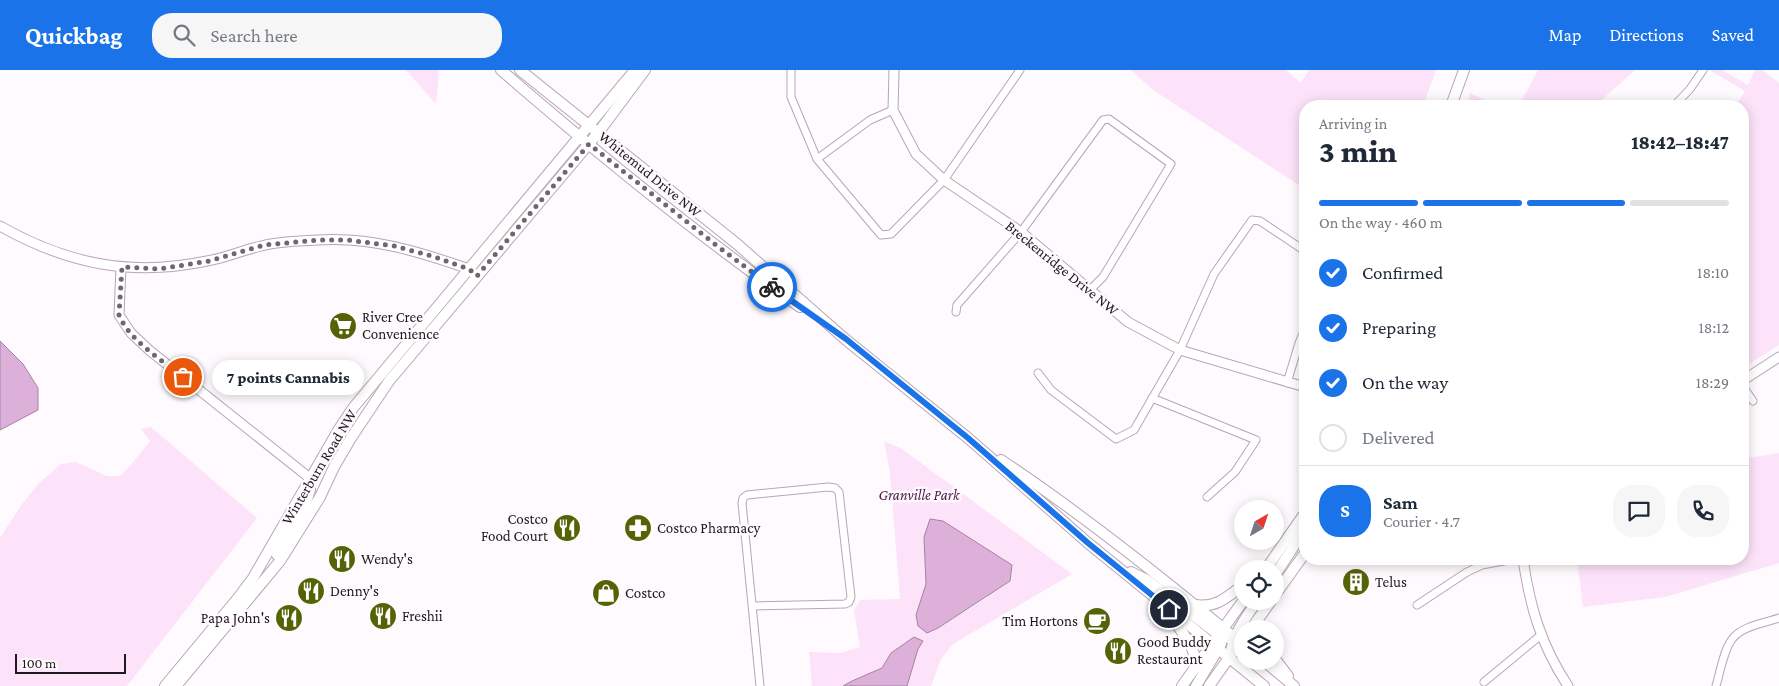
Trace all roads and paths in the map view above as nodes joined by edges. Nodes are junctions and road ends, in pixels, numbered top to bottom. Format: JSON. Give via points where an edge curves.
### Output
{"nodes":[{"id":1,"x":503,"y":70,"type":"edge"},
{"id":2,"x":520,"y":70,"type":"edge"},
{"id":3,"x":635,"y":70,"type":"edge"},
{"id":4,"x":645,"y":70,"type":"edge"},
{"id":5,"x":791,"y":70,"type":"edge"},
{"id":6,"x":894,"y":70,"type":"edge"},
{"id":7,"x":1020,"y":70,"type":"edge"},
{"id":8,"x":1464,"y":70,"type":"edge"},
{"id":9,"x":1702,"y":70,"type":"edge"},
{"id":10,"x":1453,"y":100,"type":"edge"},
{"id":11,"x":1680,"y":100,"type":"edge"},
{"id":12,"x":893,"y":110,"type":"junction"},
{"id":13,"x":584,"y":130,"type":"junction"},
{"id":14,"x":598,"y":133,"type":"junction"},
{"id":15,"x":589,"y":144,"type":"junction"},
{"id":16,"x":817,"y":159,"type":"junction"},
{"id":17,"x":944,"y":180,"type":"junction"},
{"id":18,"x":0,"y":226,"type":"edge"},
{"id":19,"x":1021,"y":232,"type":"junction"},
{"id":20,"x":1299,"y":247,"type":"edge"},
{"id":21,"x":122,"y":267,"type":"junction"},
{"id":22,"x":473,"y":272,"type":"junction"},
{"id":23,"x":1090,"y":290,"type":"junction"},
{"id":24,"x":956,"y":312,"type":"dead end"},
{"id":25,"x":846,"y":339,"type":"junction"},
{"id":26,"x":1299,"y":343,"type":"edge"},
{"id":27,"x":1180,"y":350,"type":"junction"},
{"id":28,"x":1779,"y":357,"type":"edge"},
{"id":29,"x":1038,"y":373,"type":"dead end"},
{"id":30,"x":1749,"y":376,"type":"edge"},
{"id":31,"x":1287,"y":382,"type":"junction"},
{"id":32,"x":1299,"y":385,"type":"edge"},
{"id":33,"x":1749,"y":395,"type":"edge"},
{"id":34,"x":1152,"y":398,"type":"junction"},
{"id":35,"x":1753,"y":401,"type":"dead end"},
{"id":36,"x":968,"y":438,"type":"junction"},
{"id":37,"x":311,"y":480,"type":"junction"},
{"id":38,"x":1207,"y":497,"type":"dead end"},
{"id":39,"x":1299,"y":522,"type":"edge"},
{"id":40,"x":1299,"y":538,"type":"edge"},
{"id":41,"x":1273,"y":559,"type":"edge"},
{"id":42,"x":1284,"y":560,"type":"edge"},
{"id":43,"x":1111,"y":561,"type":"junction"},
{"id":44,"x":1299,"y":561,"type":"edge"},
{"id":45,"x":1482,"y":565,"type":"edge"},
{"id":46,"x":1524,"y":565,"type":"edge"},
{"id":47,"x":1284,"y":582,"type":"edge"},
{"id":48,"x":262,"y":585,"type":"junction"},
{"id":49,"x":1234,"y":592,"type":"edge"},
{"id":50,"x":1417,"y":604,"type":"dead end"},
{"id":51,"x":1195,"y":605,"type":"junction"},
{"id":52,"x":753,"y":606,"type":"junction"},
{"id":53,"x":1169,"y":609,"type":"junction"},
{"id":54,"x":1240,"y":610,"type":"edge"},
{"id":55,"x":1251,"y":610,"type":"edge"},
{"id":56,"x":1779,"y":618,"type":"edge"},
{"id":57,"x":1541,"y":635,"type":"junction"},
{"id":58,"x":1232,"y":638,"type":"edge"},
{"id":59,"x":1216,"y":647,"type":"junction"},
{"id":60,"x":1230,"y":658,"type":"junction"},
{"id":61,"x":1196,"y":668,"type":"junction"},
{"id":62,"x":1275,"y":670,"type":"edge"},
{"id":63,"x":1282,"y":670,"type":"edge"},
{"id":64,"x":1484,"y":682,"type":"dead end"},
{"id":65,"x":165,"y":686,"type":"edge"},
{"id":66,"x":176,"y":686,"type":"edge"},
{"id":67,"x":760,"y":686,"type":"edge"},
{"id":68,"x":1182,"y":686,"type":"edge"},
{"id":69,"x":1196,"y":686,"type":"edge"},
{"id":70,"x":1209,"y":686,"type":"edge"},
{"id":71,"x":1264,"y":686,"type":"edge"},
{"id":72,"x":1294,"y":686,"type":"edge"},
{"id":73,"x":1568,"y":686,"type":"edge"},
{"id":74,"x":1716,"y":686,"type":"edge"}],
"edges":[{"from":1,"to":13,"type":"main road","name":"Whitemud Drive NW"},
{"from":2,"to":13,"type":"main road","name":"Whitemud Drive NW"},
{"from":3,"to":13,"type":"main road","name":"Winterburn Road NW"},
{"from":4,"to":14,"type":"main road","name":"Winterburn Road NW"},
{"from":5,"to":16,"type":"street","via":[[791,97]]},
{"from":6,"to":12,"type":"street","name":"Breckenridge Drive NW"},
{"from":7,"to":17,"type":"street"},
{"from":8,"to":10,"type":"main road"},
{"from":9,"to":11,"type":"street"},
{"from":12,"to":16,"type":"street","via":[[870,120]]},
{"from":12,"to":17,"type":"street","name":"Breckenridge Drive NW","via":[[916,154]]},
{"from":13,"to":14,"type":"main road"},
{"from":13,"to":15,"type":"main road","name":"Whitemud Drive NW"},
{"from":13,"to":22,"type":"main road","name":"Winterburn Road NW"},
{"from":14,"to":15,"type":"main road","name":"Winterburn Road NW"},
{"from":14,"to":25,"type":"main road","name":"Whitemud Drive NW","via":[[738,244]]},
{"from":15,"to":22,"type":"main road","name":"Winterburn Road NW"},
{"from":15,"to":25,"type":"main road","name":"Whitemud Drive NW","via":[[716,245]]},
{"from":16,"to":17,"type":"street","via":[[881,235],[891,234]]},
{"from":17,"to":19,"type":"street","name":"Breckenridge Drive NW"},
{"from":18,"to":21,"type":"street","via":[[44,249]]},
{"from":19,"to":23,"type":"street","name":"Breckenridge Drive NW"},
{"from":19,"to":23,"type":"street","via":[[1103,120],[1109,119],[1171,164],[1103,277]]},
{"from":19,"to":24,"type":"street","via":[[957,305]]},
{"from":20,"to":27,"type":"street","via":[[1260,221],[1252,220],[1214,274]]},
{"from":21,"to":22,"type":"street","via":[[159,269],[209,261],[264,245],[348,240],[394,246]]},
{"from":21,"to":37,"type":"street","via":[[119,315],[130,333]]},
{"from":22,"to":37,"type":"main road","name":"Winterburn Road NW","via":[[353,408]]},
{"from":22,"to":48,"type":"main road","name":"Winterburn Road NW","via":[[367,413],[302,527]]},
{"from":23,"to":27,"type":"street","name":"Breckenridge Drive NW","via":[[1128,322]]},
{"from":25,"to":36,"type":"main road","name":"Whitemud Drive NW"},
{"from":26,"to":31,"type":"street"},
{"from":27,"to":31,"type":"street","name":"Breckenridge Drive NW"},
{"from":27,"to":34,"type":"street"},
{"from":28,"to":30,"type":"street"},
{"from":29,"to":34,"type":"street","via":[[1051,390],[1116,439],[1134,430]]},
{"from":31,"to":32,"type":"street","name":"Breckenridge Drive NW"},
{"from":33,"to":35,"type":"street"},
{"from":34,"to":38,"type":"street","via":[[1256,440],[1235,472]]},
{"from":36,"to":43,"type":"main road","name":"Whitemud Drive NW"},
{"from":36,"to":51,"type":"main road","name":"Whitemud Drive NW","via":[[1093,524]]},
{"from":37,"to":48,"type":"main road","via":[[304,508]]},
{"from":37,"to":65,"type":"main road","name":"Winterburn Road NW","via":[[238,598]]},
{"from":39,"to":41,"type":"main road"},
{"from":40,"to":42,"type":"main road"},
{"from":43,"to":53,"type":"main road","name":"Whitemud Drive NW"},
{"from":43,"to":58,"type":"main road","via":[[1147,580]]},
{"from":44,"to":47,"type":"main road"},
{"from":45,"to":50,"type":"street"},
{"from":46,"to":57,"type":"street"},
{"from":48,"to":66,"type":"main road","name":"Winterburn Road NW"},
{"from":49,"to":51,"type":"main road","via":[[1210,606]]},
{"from":51,"to":58,"type":"main road","name":"Whitemud Drive NW"},
{"from":52,"to":52,"type":"street","via":[[743,498],[828,486],[835,488],[839,492],[849,602]]},
{"from":52,"to":67,"type":"street"},
{"from":53,"to":59,"type":"main road","name":"Whitemud Drive NW"},
{"from":53,"to":61,"type":"main road","via":[[1192,647]]},
{"from":54,"to":58,"type":"main road"},
{"from":55,"to":58,"type":"main road"},
{"from":56,"to":74,"type":"street","via":[[1733,637]]},
{"from":57,"to":64,"type":"street"},
{"from":57,"to":73,"type":"street"},
{"from":58,"to":59,"type":"main road"},
{"from":58,"to":60,"type":"main road"},
{"from":59,"to":60,"type":"main road","name":"Whitemud Drive NW"},
{"from":59,"to":61,"type":"main road"},
{"from":59,"to":69,"type":"main road"},
{"from":60,"to":70,"type":"main road"},
{"from":60,"to":71,"type":"main road","name":"Whitemud Drive NW"},
{"from":61,"to":68,"type":"main road"},
{"from":62,"to":72,"type":"main road"},
{"from":63,"to":72,"type":"main road"}]}
